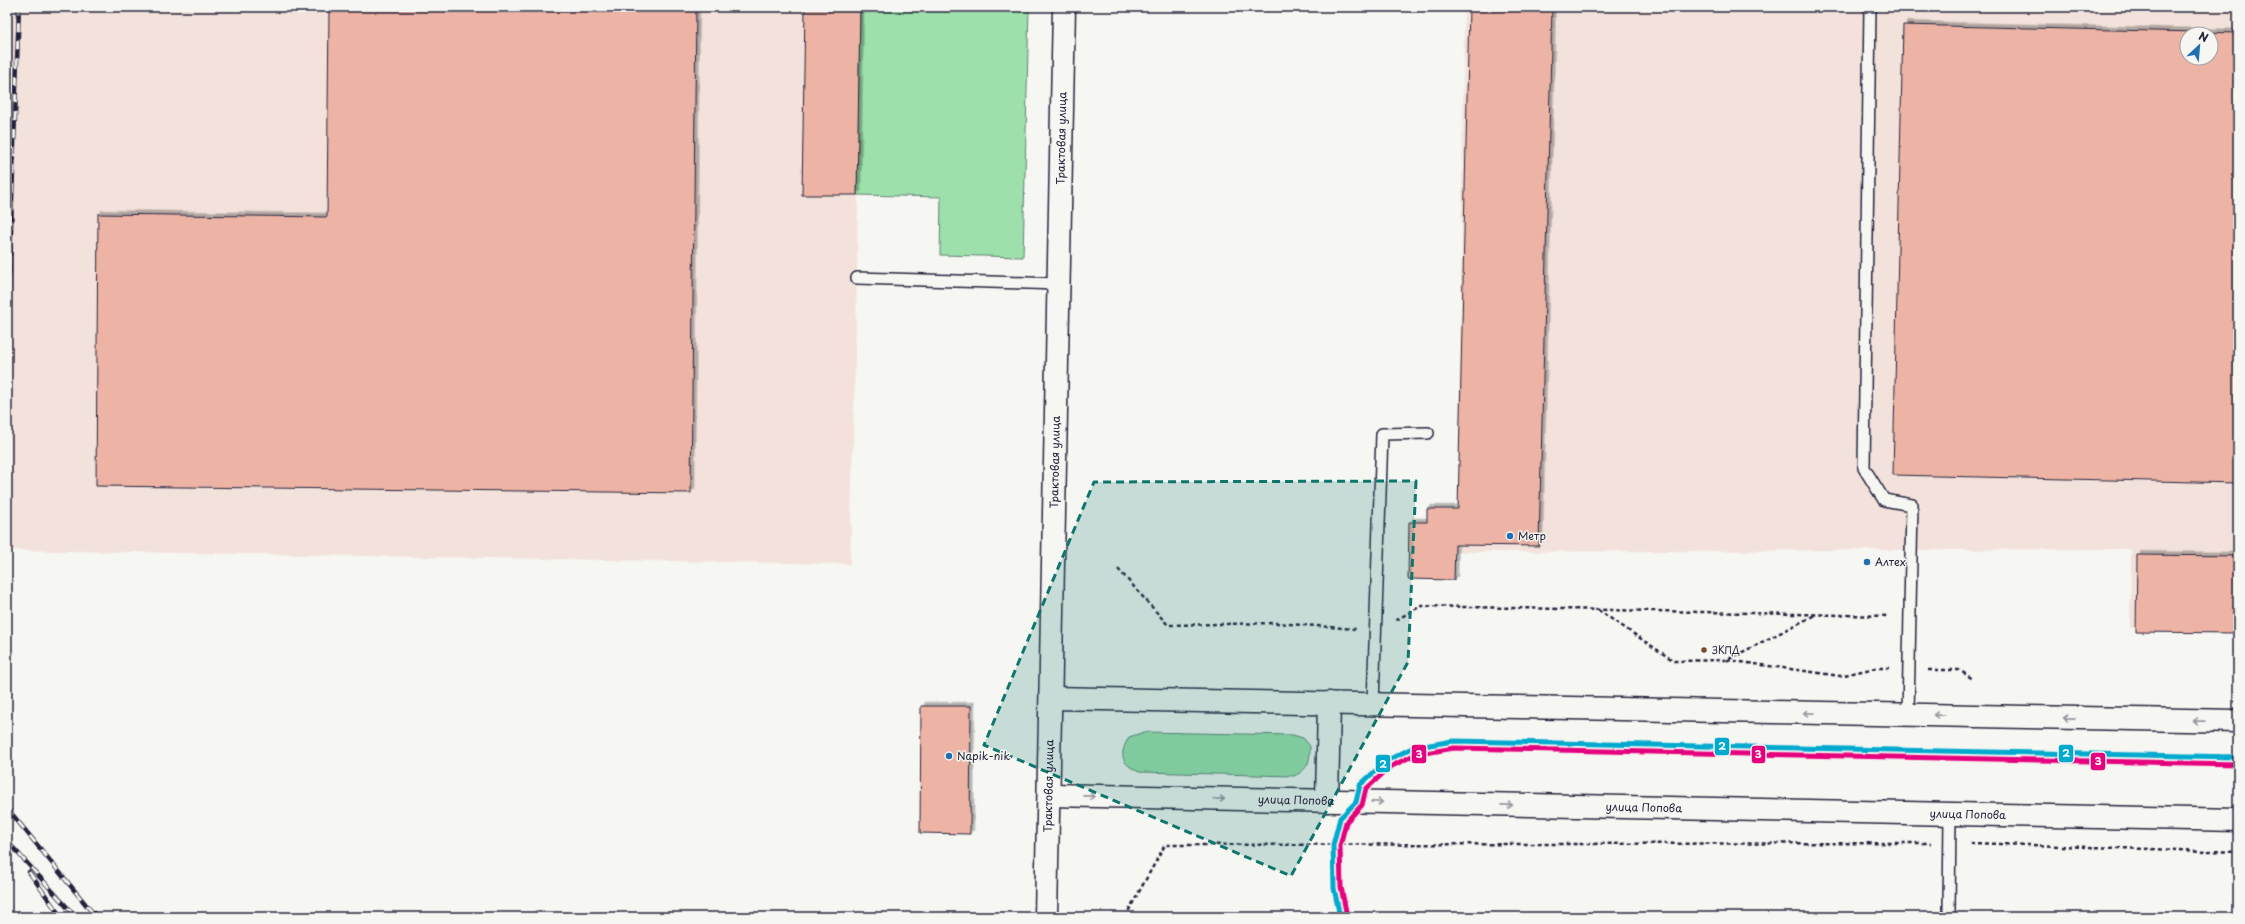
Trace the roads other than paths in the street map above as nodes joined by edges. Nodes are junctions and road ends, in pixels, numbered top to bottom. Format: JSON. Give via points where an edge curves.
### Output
{"nodes":[{"id":1,"x":1064,"y":7,"type":"edge"},
{"id":2,"x":1870,"y":7,"type":"edge"},
{"id":3,"x":857,"y":278,"type":"dead end"},
{"id":4,"x":1059,"y":284,"type":"junction"},
{"id":5,"x":1428,"y":433,"type":"dead end"},
{"id":6,"x":1051,"y":698,"type":"junction"},
{"id":7,"x":1329,"y":703,"type":"junction"},
{"id":8,"x":1373,"y":704,"type":"junction"},
{"id":9,"x":1908,"y":715,"type":"junction"},
{"id":10,"x":2238,"y":721,"type":"edge"},
{"id":11,"x":1050,"y":796,"type":"junction"},
{"id":12,"x":1327,"y":802,"type":"junction"},
{"id":13,"x":1950,"y":814,"type":"junction"},
{"id":14,"x":2238,"y":820,"type":"edge"},
{"id":15,"x":1949,"y":913,"type":"dead end"},
{"id":16,"x":1046,"y":917,"type":"edge"}],
"edges":[{"from":1,"to":4,"type":"main road","name":"Трактовая улица"},
{"from":2,"to":9,"type":"lane","via":[[1864,468],[1884,500],[1912,505]]},
{"from":3,"to":4,"type":"lane"},
{"from":4,"to":6,"type":"main road","name":"Трактовая улица"},
{"from":5,"to":8,"type":"lane","via":[[1382,434]]},
{"from":6,"to":7,"type":"main road"},
{"from":6,"to":11,"type":"main road","name":"Трактовая улица"},
{"from":7,"to":8,"type":"main road"},
{"from":7,"to":12,"type":"main road"},
{"from":9,"to":8,"type":"main road","one_way":true},
{"from":10,"to":9,"type":"main road","one_way":true},
{"from":11,"to":12,"type":"main road","name":"улица Попова","one_way":true},
{"from":11,"to":16,"type":"main road","name":"Трактовая улица"},
{"from":12,"to":13,"type":"main road","name":"улица Попова","one_way":true},
{"from":13,"to":14,"type":"main road","name":"улица Попова"},
{"from":13,"to":15,"type":"lane"}]}
